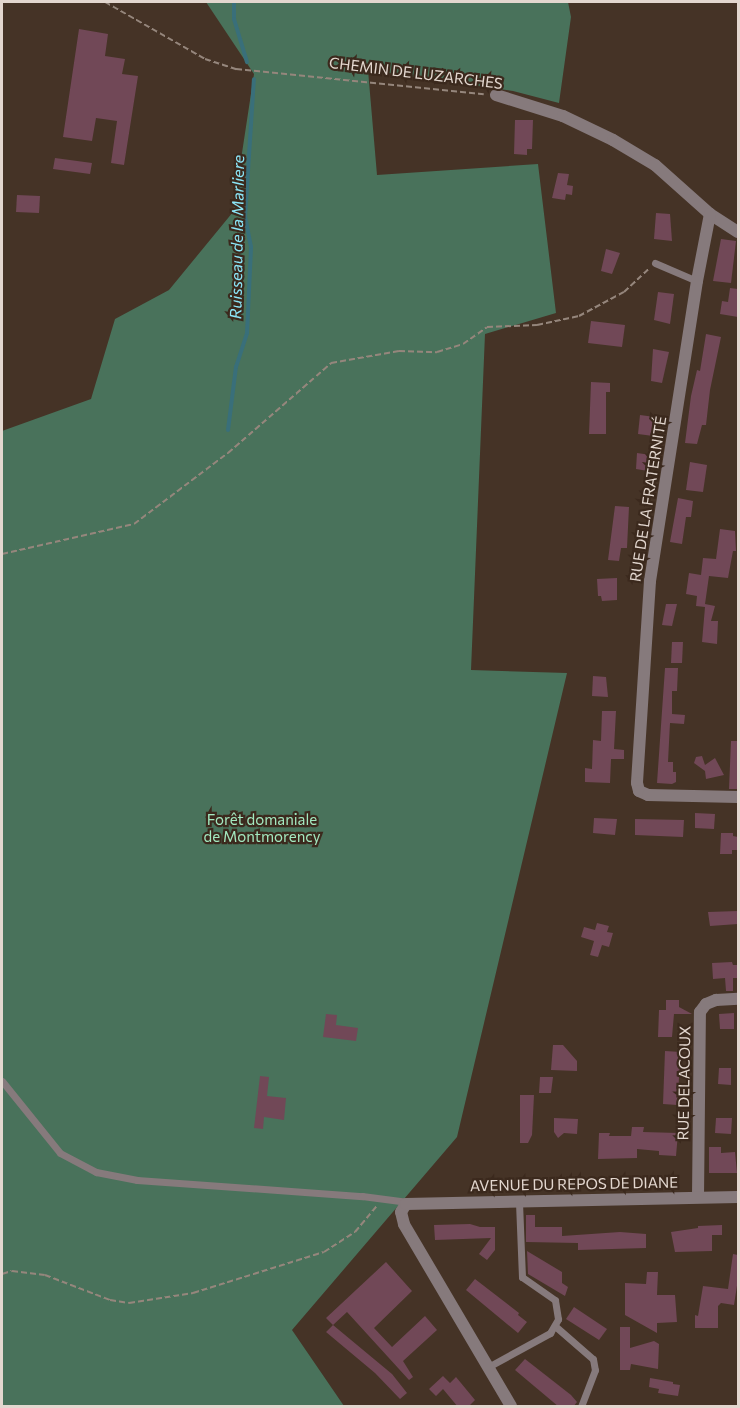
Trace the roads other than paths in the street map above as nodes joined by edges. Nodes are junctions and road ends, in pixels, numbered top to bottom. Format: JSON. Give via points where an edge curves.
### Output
{"nodes":[{"id":1,"x":496,"y":95,"type":"road end"},
{"id":2,"x":710,"y":214,"type":"junction"},
{"id":3,"x":738,"y":232,"type":"edge"},
{"id":4,"x":656,"y":262,"type":"road end"},
{"id":5,"x":697,"y":281,"type":"junction"},
{"id":6,"x":738,"y":797,"type":"edge"},
{"id":7,"x":738,"y":999,"type":"edge"},
{"id":8,"x":2,"y":1081,"type":"edge"},
{"id":9,"x":698,"y":1197,"type":"junction"},
{"id":10,"x":738,"y":1197,"type":"edge"},
{"id":11,"x":385,"y":1199,"type":"junction"},
{"id":12,"x":519,"y":1201,"type":"junction"},
{"id":13,"x":410,"y":1202,"type":"junction"},
{"id":14,"x":402,"y":1218,"type":"junction"},
{"id":15,"x":555,"y":1326,"type":"junction"},
{"id":16,"x":488,"y":1367,"type":"junction"},
{"id":17,"x":511,"y":1407,"type":"edge"},
{"id":18,"x":581,"y":1407,"type":"edge"}],
"edges":[{"from":1,"to":2,"type":"street","name":"CHEMIN DE LUZARCHES","via":[[563,116],[613,140],[654,165]]},
{"from":2,"to":3,"type":"street","name":"CHEMIN DE LUZARCHES"},
{"from":2,"to":5,"type":"street","name":"RUE DE LA FRATERNITÉ"},
{"from":4,"to":5,"type":"lane"},
{"from":5,"to":6,"type":"street","name":"RUE DE LA FRATERNITÉ","via":[[650,581],[637,783],[639,791],[648,795]]},
{"from":7,"to":9,"type":"street","name":"RUE DELACOUX","via":[[716,1000],[700,1012]]},
{"from":8,"to":11,"type":"lane","via":[[60,1153],[96,1172],[137,1180]]},
{"from":9,"to":10,"type":"street","name":"AVENUE DU REPOS DE DIANE"},
{"from":9,"to":12,"type":"street","name":"AVENUE DU REPOS DE DIANE"},
{"from":11,"to":13,"type":"lane"},
{"from":11,"to":14,"type":"lane"},
{"from":12,"to":13,"type":"street","name":"AVENUE DU REPOS DE DIANE"},
{"from":12,"to":15,"type":"lane","via":[[520,1269],[526,1282],[555,1300]]},
{"from":13,"to":14,"type":"street","via":[[402,1209]]},
{"from":14,"to":16,"type":"street"},
{"from":15,"to":16,"type":"lane","via":[[550,1333]]},
{"from":15,"to":18,"type":"lane","via":[[593,1359],[595,1370]]},
{"from":16,"to":17,"type":"street"}]}
